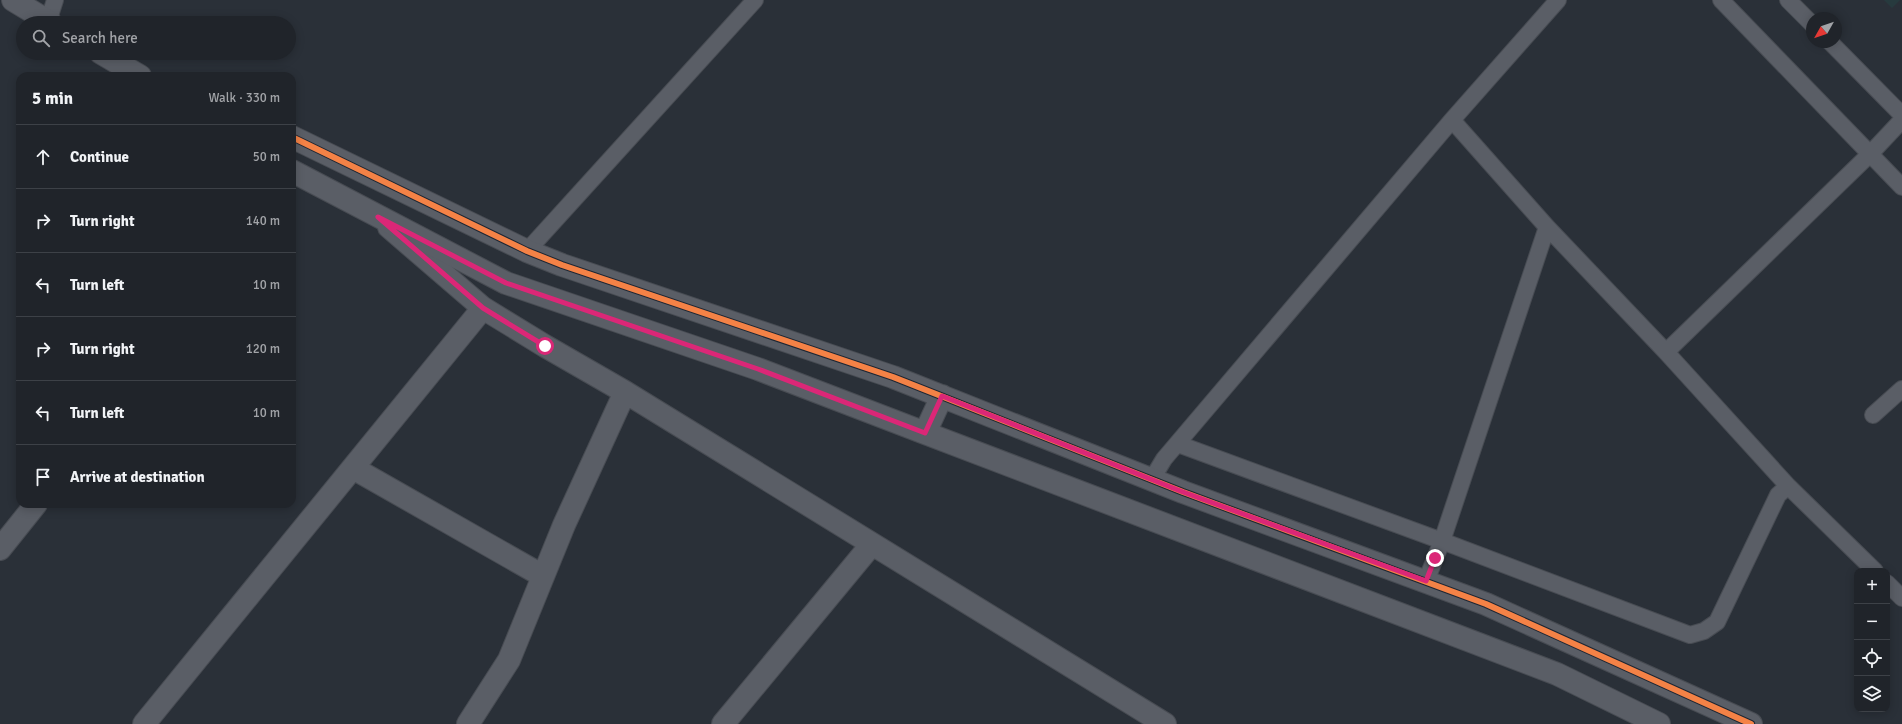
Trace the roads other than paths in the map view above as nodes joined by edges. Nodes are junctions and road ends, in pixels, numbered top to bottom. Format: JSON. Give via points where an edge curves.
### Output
{"nodes":[{"id":1,"x":13,"y":0,"type":"edge"},
{"id":2,"x":55,"y":0,"type":"edge"},
{"id":3,"x":755,"y":0,"type":"edge"},
{"id":4,"x":1558,"y":0,"type":"edge"},
{"id":5,"x":1721,"y":0,"type":"edge"},
{"id":6,"x":1788,"y":0,"type":"edge"},
{"id":7,"x":40,"y":16,"type":"edge"},
{"id":8,"x":51,"y":16,"type":"edge"},
{"id":9,"x":1806,"y":18,"type":"edge"},
{"id":10,"x":1836,"y":48,"type":"edge"},
{"id":11,"x":113,"y":60,"type":"edge"},
{"id":12,"x":133,"y":72,"type":"edge"},
{"id":13,"x":1902,"y":115,"type":"edge"},
{"id":14,"x":1452,"y":120,"type":"junction"},
{"id":15,"x":1902,"y":120,"type":"edge"},
{"id":16,"x":296,"y":139,"type":"edge"},
{"id":17,"x":1871,"y":153,"type":"junction"},
{"id":18,"x":296,"y":174,"type":"edge"},
{"id":19,"x":1902,"y":187,"type":"edge"},
{"id":20,"x":378,"y":217,"type":"junction"},
{"id":21,"x":1547,"y":227,"type":"junction"},
{"id":22,"x":527,"y":250,"type":"junction"},
{"id":23,"x":483,"y":308,"type":"junction"},
{"id":24,"x":1666,"y":352,"type":"junction"},
{"id":25,"x":1902,"y":389,"type":"edge"},
{"id":26,"x":625,"y":392,"type":"junction"},
{"id":27,"x":942,"y":396,"type":"junction"},
{"id":28,"x":1873,"y":415,"type":"dead end"},
{"id":29,"x":925,"y":433,"type":"junction"},
{"id":30,"x":1178,"y":444,"type":"junction"},
{"id":31,"x":353,"y":468,"type":"junction"},
{"id":32,"x":1152,"y":479,"type":"junction"},
{"id":33,"x":1788,"y":486,"type":"junction"},
{"id":34,"x":33,"y":508,"type":"edge"},
{"id":35,"x":1442,"y":541,"type":"junction"},
{"id":36,"x":872,"y":544,"type":"junction"},
{"id":37,"x":0,"y":549,"type":"edge"},
{"id":38,"x":1872,"y":568,"type":"edge"},
{"id":39,"x":543,"y":576,"type":"junction"},
{"id":40,"x":1426,"y":581,"type":"junction"},
{"id":41,"x":1890,"y":586,"type":"edge"},
{"id":42,"x":1902,"y":598,"type":"edge"},
{"id":43,"x":144,"y":724,"type":"edge"},
{"id":44,"x":468,"y":724,"type":"edge"},
{"id":45,"x":723,"y":724,"type":"edge"},
{"id":46,"x":1164,"y":724,"type":"edge"},
{"id":47,"x":1659,"y":724,"type":"edge"},
{"id":48,"x":1751,"y":724,"type":"edge"}],
"edges":[{"from":1,"to":7,"type":"street"},
{"from":2,"to":8,"type":"lane"},
{"from":3,"to":22,"type":"lane"},
{"from":4,"to":14,"type":"lane"},
{"from":5,"to":17,"type":"lane"},
{"from":6,"to":9,"type":"lane"},
{"from":10,"to":13,"type":"lane"},
{"from":11,"to":12,"type":"street"},
{"from":14,"to":21,"type":"lane"},
{"from":14,"to":30,"type":"lane"},
{"from":15,"to":17,"type":"lane"},
{"from":16,"to":22,"type":"street"},
{"from":17,"to":19,"type":"lane"},
{"from":17,"to":24,"type":"lane"},
{"from":18,"to":20,"type":"street"},
{"from":20,"to":23,"type":"street"},
{"from":20,"to":29,"type":"street","via":[[506,283],[758,369]]},
{"from":21,"to":24,"type":"lane"},
{"from":21,"to":35,"type":"lane"},
{"from":22,"to":27,"type":"street","via":[[562,265]]},
{"from":23,"to":26,"type":"street"},
{"from":23,"to":31,"type":"street"},
{"from":24,"to":33,"type":"lane"},
{"from":25,"to":28,"type":"lane"},
{"from":26,"to":36,"type":"street"},
{"from":26,"to":39,"type":"street"},
{"from":27,"to":29,"type":"street"},
{"from":27,"to":32,"type":"street"},
{"from":29,"to":47,"type":"street","via":[[1557,674]]},
{"from":30,"to":32,"type":"lane","via":[[1164,459]]},
{"from":30,"to":35,"type":"lane"},
{"from":31,"to":39,"type":"street"},
{"from":31,"to":43,"type":"street"},
{"from":32,"to":40,"type":"street"},
{"from":33,"to":35,"type":"lane","via":[[1778,495],[1717,622],[1704,631],[1690,635]]},
{"from":33,"to":38,"type":"lane"},
{"from":34,"to":37,"type":"street"},
{"from":35,"to":40,"type":"lane"},
{"from":36,"to":45,"type":"street"},
{"from":36,"to":46,"type":"street"},
{"from":39,"to":44,"type":"street","via":[[509,660]]},
{"from":40,"to":48,"type":"street","via":[[1486,604]]},
{"from":41,"to":42,"type":"lane"}]}
